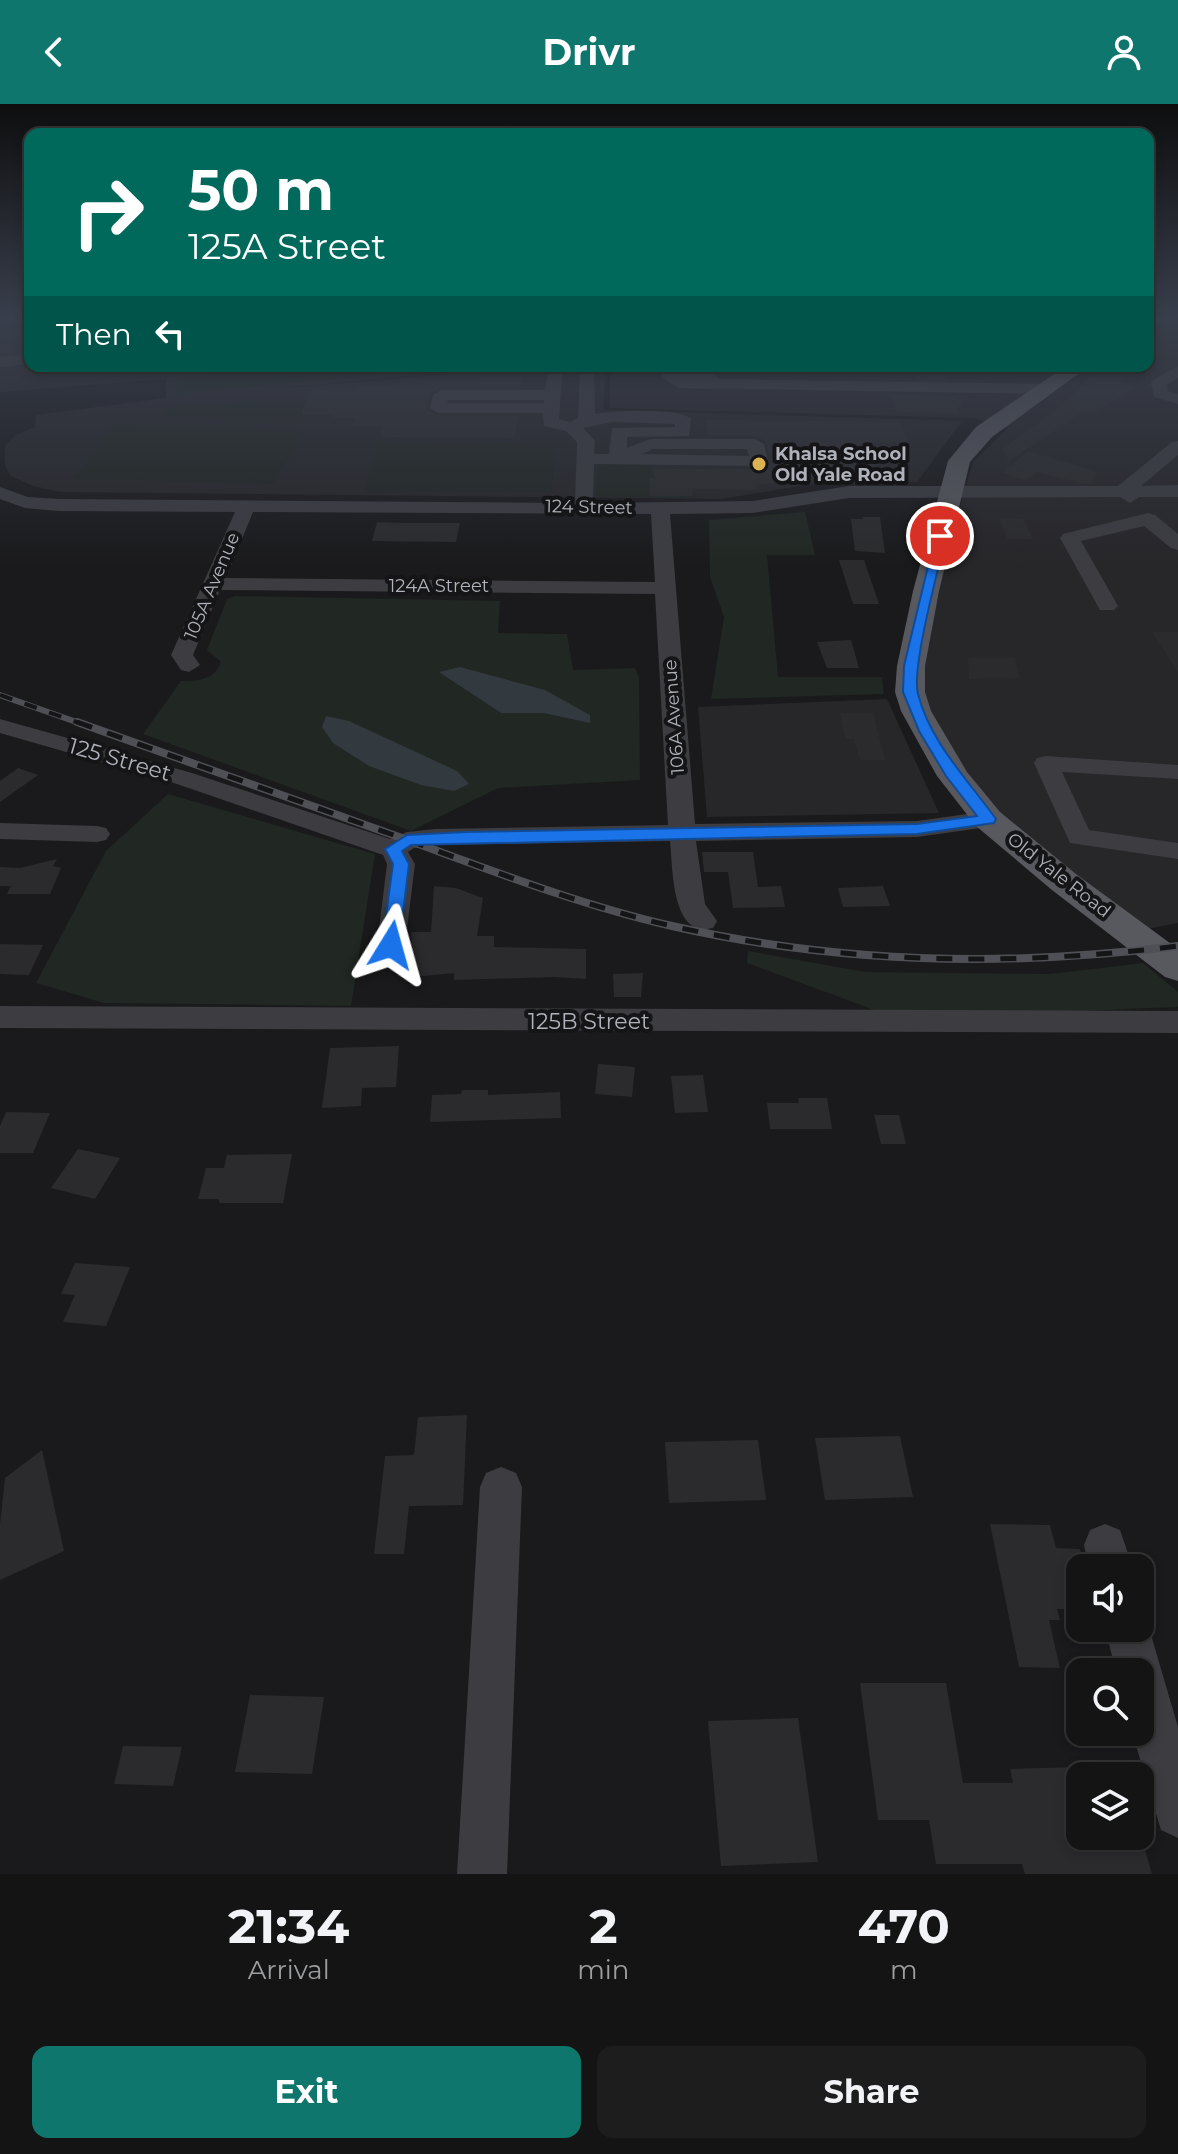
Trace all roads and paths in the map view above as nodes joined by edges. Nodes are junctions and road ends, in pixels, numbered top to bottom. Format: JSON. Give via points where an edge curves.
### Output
{"nodes":[{"id":1,"x":440,"y":401,"type":"edge"},
{"id":2,"x":530,"y":401,"type":"edge"},
{"id":3,"x":583,"y":401,"type":"edge"},
{"id":4,"x":1030,"y":401,"type":"edge"},
{"id":5,"x":552,"y":402,"type":"junction"},
{"id":6,"x":579,"y":423,"type":"junction"},
{"id":7,"x":1178,"y":446,"type":"edge"},
{"id":8,"x":585,"y":459,"type":"junction"},
{"id":9,"x":618,"y":459,"type":"junction"},
{"id":10,"x":951,"y":490,"type":"junction"},
{"id":11,"x":1124,"y":490,"type":"junction"},
{"id":12,"x":1178,"y":491,"type":"edge"},
{"id":13,"x":0,"y":493,"type":"edge"},
{"id":14,"x":247,"y":505,"type":"junction"},
{"id":15,"x":584,"y":507,"type":"junction"},
{"id":16,"x":660,"y":509,"type":"junction"},
{"id":17,"x":1148,"y":519,"type":"junction"},
{"id":18,"x":1178,"y":522,"type":"edge"},
{"id":19,"x":1178,"y":544,"type":"edge"},
{"id":20,"x":213,"y":584,"type":"junction"},
{"id":21,"x":666,"y":588,"type":"junction"},
{"id":22,"x":1107,"y":606,"type":"dead end"},
{"id":23,"x":189,"y":665,"type":"dead end"},
{"id":24,"x":0,"y":726,"type":"edge"},
{"id":25,"x":1178,"y":772,"type":"edge"},
{"id":26,"x":988,"y":819,"type":"junction"},
{"id":27,"x":0,"y":831,"type":"edge"},
{"id":28,"x":682,"y":833,"type":"junction"},
{"id":29,"x":97,"y":834,"type":"dead end"},
{"id":30,"x":393,"y":849,"type":"junction"},
{"id":31,"x":1178,"y":851,"type":"edge"},
{"id":32,"x":703,"y":921,"type":"dead end"},
{"id":33,"x":391,"y":945,"type":"dead end"},
{"id":34,"x":1178,"y":968,"type":"edge"},
{"id":35,"x":0,"y":1017,"type":"edge"},
{"id":36,"x":1178,"y":1022,"type":"edge"},
{"id":37,"x":501,"y":1487,"type":"dead end"},
{"id":38,"x":1154,"y":1725,"type":"edge"},
{"id":39,"x":1178,"y":1813,"type":"edge"},
{"id":40,"x":482,"y":1874,"type":"edge"}],
"edges":[{"from":1,"to":5,"type":"street","via":[[438,408]]},
{"from":2,"to":5,"type":"street"},
{"from":3,"to":6,"type":"street"},
{"from":4,"to":10,"type":"main road","name":"Old Yale Road","via":[[973,442],[959,461]]},
{"from":5,"to":6,"type":"street","via":[[550,422]]},
{"from":6,"to":8,"type":"street"},
{"from":6,"to":9,"type":"street","via":[[619,425]]},
{"from":7,"to":11,"type":"street"},
{"from":8,"to":9,"type":"street"},
{"from":8,"to":15,"type":"street"},
{"from":9,"to":9,"type":"street","via":[[728,460],[759,461],[755,444],[650,444]]},
{"from":10,"to":11,"type":"street","name":"124 Street"},
{"from":10,"to":16,"type":"street","name":"124 Street","via":[[849,492],[753,507]]},
{"from":10,"to":26,"type":"main road","name":"Old Yale Road","via":[[911,666],[910,692],[953,776]]},
{"from":11,"to":12,"type":"street","name":"124 Street"},
{"from":11,"to":17,"type":"street"},
{"from":13,"to":14,"type":"street","name":"124 Street","via":[[41,504]]},
{"from":14,"to":15,"type":"street","name":"124 Street"},
{"from":14,"to":20,"type":"street","name":"105A Avenue"},
{"from":15,"to":16,"type":"street","name":"124 Street"},
{"from":16,"to":21,"type":"street","name":"106A Avenue"},
{"from":17,"to":18,"type":"street"},
{"from":17,"to":19,"type":"street"},
{"from":17,"to":22,"type":"street","via":[[1070,538]]},
{"from":20,"to":21,"type":"street","name":"124A Street"},
{"from":20,"to":23,"type":"street","name":"105A Avenue","via":[[182,655]]},
{"from":21,"to":28,"type":"street","name":"106A Avenue"},
{"from":24,"to":30,"type":"street","name":"125 Street","via":[[239,796]]},
{"from":25,"to":31,"type":"street","via":[[1046,763],[1079,837]]},
{"from":26,"to":28,"type":"street","via":[[917,829]]},
{"from":26,"to":34,"type":"main road","name":"Old Yale Road"},
{"from":27,"to":29,"type":"street"},
{"from":28,"to":30,"type":"street","via":[[435,837],[407,840]]},
{"from":28,"to":32,"type":"street","name":"106A Avenue","via":[[691,905]]},
{"from":30,"to":33,"type":"street","via":[[401,864]]},
{"from":35,"to":36,"type":"street","name":"125B Street"},
{"from":37,"to":40,"type":"street"},
{"from":38,"to":39,"type":"street"}]}
